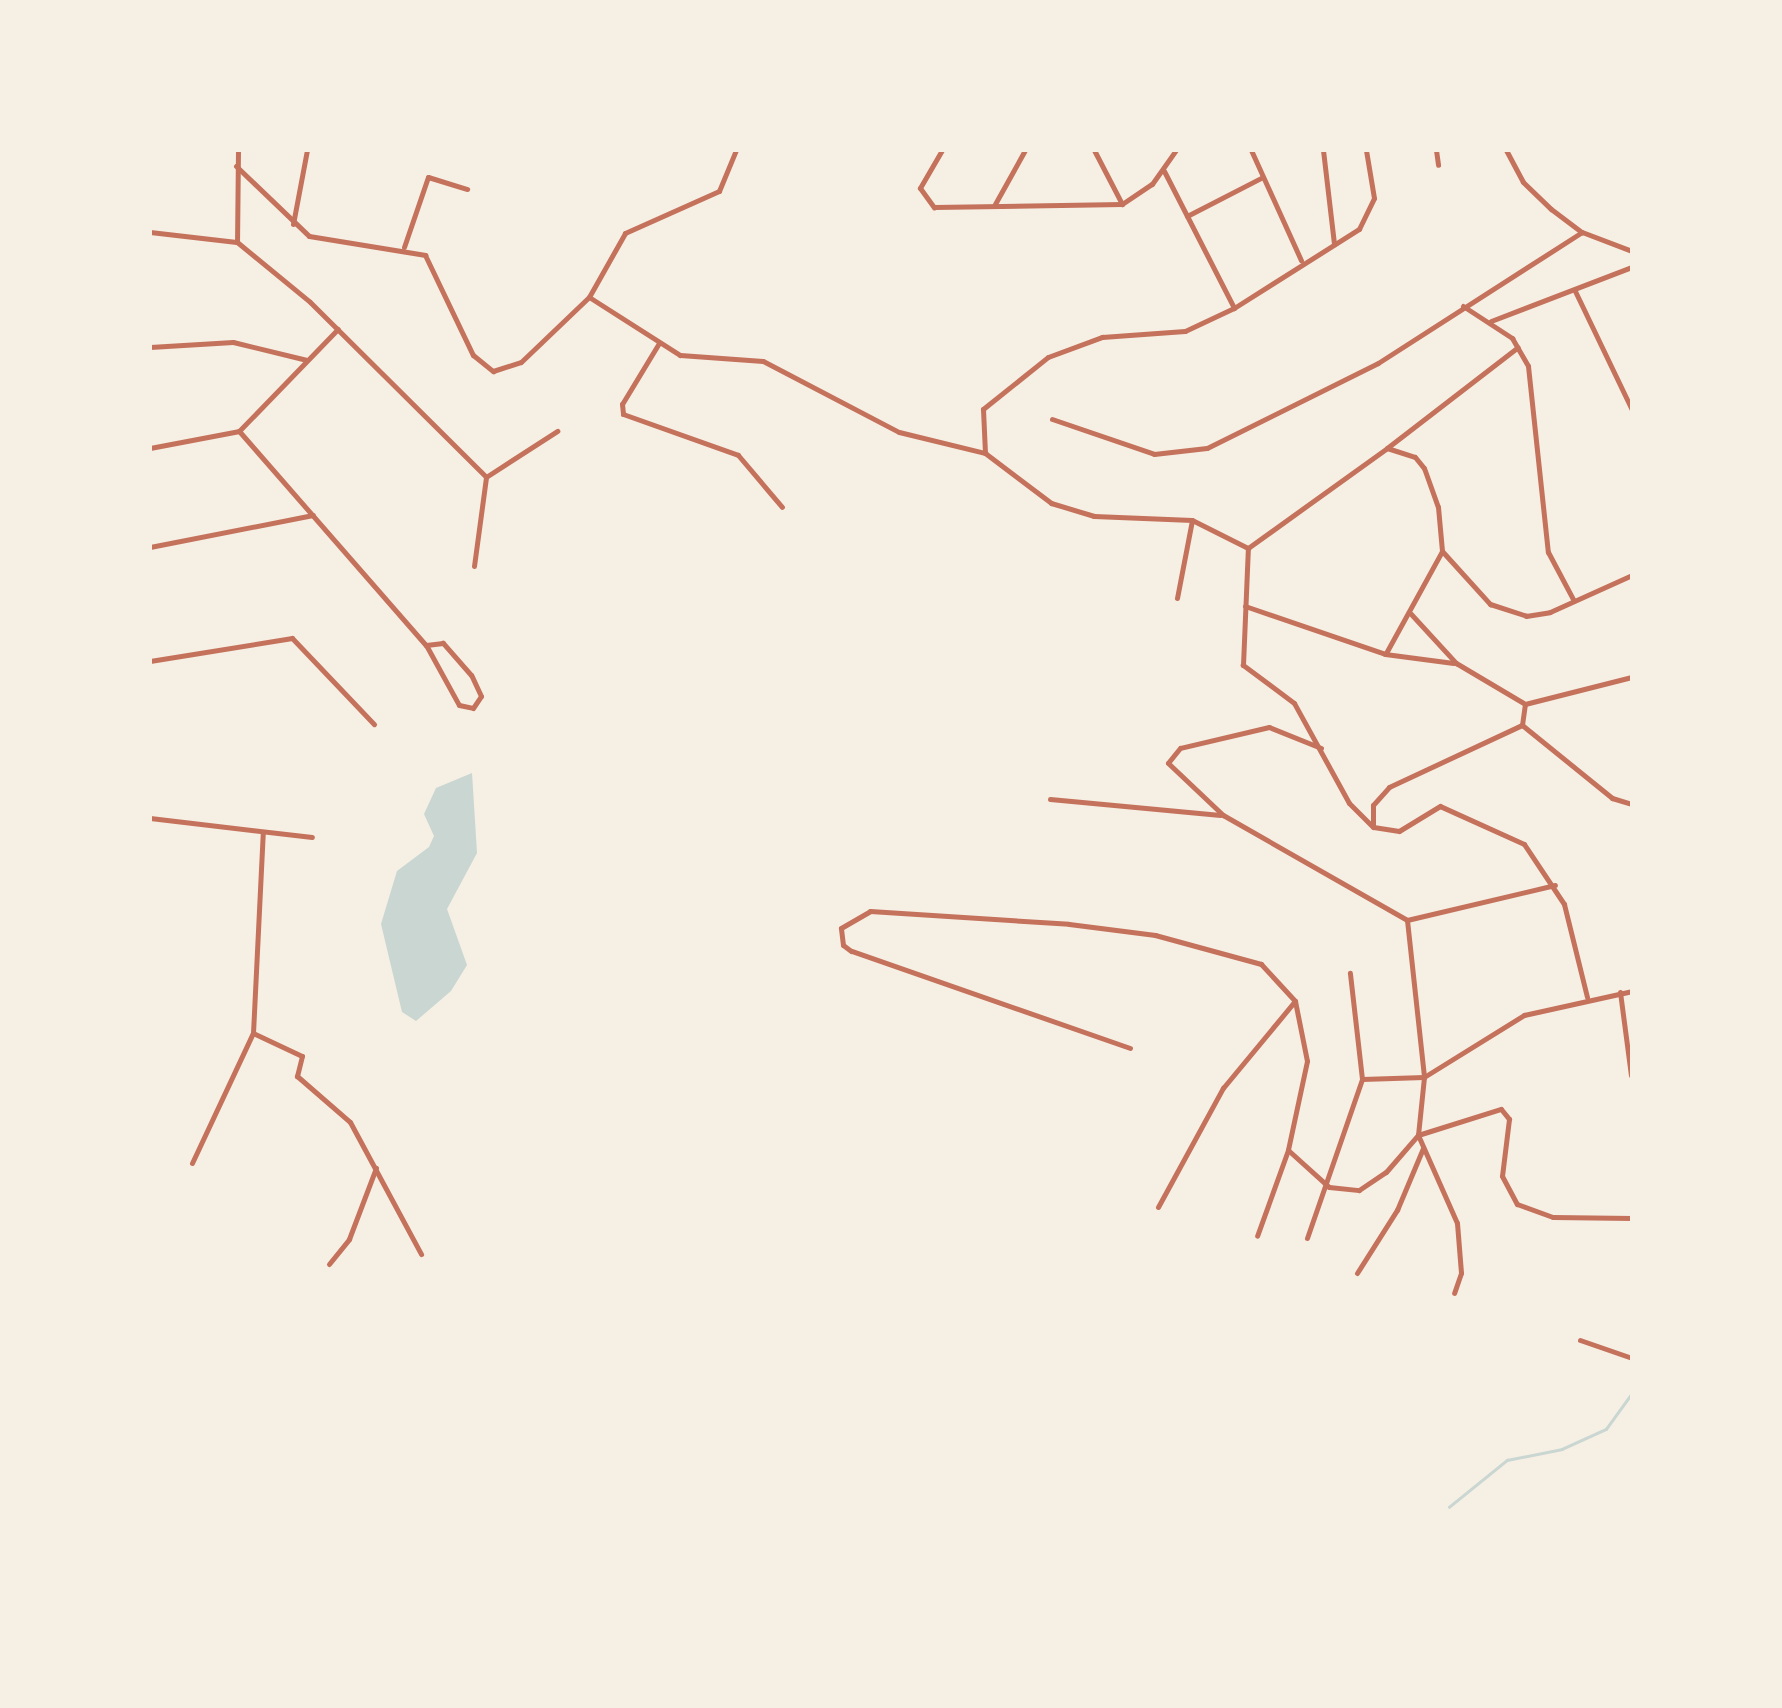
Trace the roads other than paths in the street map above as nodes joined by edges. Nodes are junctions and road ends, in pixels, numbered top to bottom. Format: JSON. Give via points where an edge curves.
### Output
{"nodes":[{"id":1,"x":238,"y":150,"type":"edge"},
{"id":2,"x":307,"y":150,"type":"edge"},
{"id":3,"x":736,"y":150,"type":"edge"},
{"id":4,"x":942,"y":150,"type":"edge"},
{"id":5,"x":1025,"y":150,"type":"edge"},
{"id":6,"x":1094,"y":150,"type":"edge"},
{"id":7,"x":1251,"y":150,"type":"edge"},
{"id":8,"x":1323,"y":150,"type":"edge"},
{"id":9,"x":1366,"y":150,"type":"edge"},
{"id":10,"x":1436,"y":150,"type":"edge"},
{"id":11,"x":1506,"y":150,"type":"edge"},
{"id":12,"x":1175,"y":151,"type":"edge"},
{"id":13,"x":1438,"y":164,"type":"dead end"},
{"id":14,"x":236,"y":166,"type":"junction"},
{"id":15,"x":1164,"y":170,"type":"junction"},
{"id":16,"x":1263,"y":177,"type":"junction"},
{"id":17,"x":468,"y":189,"type":"dead end"},
{"id":18,"x":995,"y":204,"type":"junction"},
{"id":19,"x":1122,"y":204,"type":"junction"},
{"id":20,"x":1187,"y":216,"type":"junction"},
{"id":21,"x":293,"y":224,"type":"junction"},
{"id":22,"x":150,"y":232,"type":"edge"},
{"id":23,"x":1582,"y":232,"type":"junction"},
{"id":24,"x":236,"y":242,"type":"junction"},
{"id":25,"x":1334,"y":244,"type":"junction"},
{"id":26,"x":404,"y":247,"type":"junction"},
{"id":27,"x":1631,"y":249,"type":"edge"},
{"id":28,"x":1300,"y":260,"type":"junction"},
{"id":29,"x":1632,"y":267,"type":"edge"},
{"id":30,"x":1575,"y":290,"type":"junction"},
{"id":31,"x":589,"y":297,"type":"junction"},
{"id":32,"x":1463,"y":306,"type":"junction"},
{"id":33,"x":1234,"y":308,"type":"junction"},
{"id":34,"x":1491,"y":321,"type":"junction"},
{"id":35,"x":338,"y":329,"type":"junction"},
{"id":36,"x":660,"y":343,"type":"junction"},
{"id":37,"x":150,"y":347,"type":"edge"},
{"id":38,"x":1518,"y":347,"type":"junction"},
{"id":39,"x":307,"y":360,"type":"junction"},
{"id":40,"x":1632,"y":410,"type":"edge"},
{"id":41,"x":1052,"y":419,"type":"dead end"},
{"id":42,"x":238,"y":431,"type":"junction"},
{"id":43,"x":557,"y":431,"type":"dead end"},
{"id":44,"x":150,"y":448,"type":"edge"},
{"id":45,"x":1387,"y":448,"type":"junction"},
{"id":46,"x":984,"y":453,"type":"junction"},
{"id":47,"x":486,"y":477,"type":"junction"},
{"id":48,"x":782,"y":507,"type":"dead end"},
{"id":49,"x":313,"y":516,"type":"junction"},
{"id":50,"x":1192,"y":520,"type":"junction"},
{"id":51,"x":150,"y":546,"type":"edge"},
{"id":52,"x":1248,"y":548,"type":"junction"},
{"id":53,"x":1442,"y":551,"type":"junction"},
{"id":54,"x":474,"y":566,"type":"dead end"},
{"id":55,"x":1632,"y":575,"type":"edge"},
{"id":56,"x":1177,"y":598,"type":"dead end"},
{"id":57,"x":1574,"y":602,"type":"junction"},
{"id":58,"x":1245,"y":606,"type":"junction"},
{"id":59,"x":1412,"y":614,"type":"junction"},
{"id":60,"x":426,"y":646,"type":"junction"},
{"id":61,"x":1385,"y":654,"type":"junction"},
{"id":62,"x":150,"y":660,"type":"edge"},
{"id":63,"x":1456,"y":663,"type":"junction"},
{"id":64,"x":1632,"y":677,"type":"edge"},
{"id":65,"x":1524,"y":704,"type":"junction"},
{"id":66,"x":374,"y":724,"type":"dead end"},
{"id":67,"x":1522,"y":725,"type":"junction"},
{"id":68,"x":1322,"y":748,"type":"junction"},
{"id":69,"x":1050,"y":799,"type":"dead end"},
{"id":70,"x":1632,"y":804,"type":"edge"},
{"id":71,"x":1223,"y":815,"type":"junction"},
{"id":72,"x":150,"y":818,"type":"edge"},
{"id":73,"x":1372,"y":827,"type":"junction"},
{"id":74,"x":263,"y":832,"type":"junction"},
{"id":75,"x":312,"y":837,"type":"dead end"},
{"id":76,"x":1555,"y":884,"type":"junction"},
{"id":77,"x":1407,"y":920,"type":"junction"},
{"id":78,"x":1350,"y":974,"type":"dead end"},
{"id":79,"x":1632,"y":991,"type":"edge"},
{"id":80,"x":1620,"y":992,"type":"junction"},
{"id":81,"x":1587,"y":997,"type":"junction"},
{"id":82,"x":1295,"y":1000,"type":"junction"},
{"id":83,"x":253,"y":1033,"type":"junction"},
{"id":84,"x":1130,"y":1048,"type":"dead end"},
{"id":85,"x":1631,"y":1075,"type":"edge"},
{"id":86,"x":1424,"y":1077,"type":"junction"},
{"id":87,"x":1362,"y":1079,"type":"junction"},
{"id":88,"x":1418,"y":1135,"type":"junction"},
{"id":89,"x":1423,"y":1146,"type":"junction"},
{"id":90,"x":1288,"y":1150,"type":"junction"},
{"id":91,"x":192,"y":1163,"type":"dead end"},
{"id":92,"x":376,"y":1168,"type":"junction"},
{"id":93,"x":1329,"y":1187,"type":"junction"},
{"id":94,"x":1158,"y":1207,"type":"dead end"},
{"id":95,"x":1632,"y":1218,"type":"edge"},
{"id":96,"x":1257,"y":1236,"type":"dead end"},
{"id":97,"x":1307,"y":1238,"type":"dead end"},
{"id":98,"x":422,"y":1254,"type":"dead end"},
{"id":99,"x":328,"y":1264,"type":"dead end"},
{"id":100,"x":1356,"y":1273,"type":"dead end"},
{"id":101,"x":1454,"y":1292,"type":"dead end"},
{"id":102,"x":1580,"y":1340,"type":"dead end"},
{"id":103,"x":1632,"y":1358,"type":"edge"}],
"edges":[{"from":1,"to":14,"type":"street"},
{"from":2,"to":21,"type":"street"},
{"from":3,"to":31,"type":"street","via":[[719,190],[624,232]]},
{"from":4,"to":18,"type":"street","via":[[920,188],[927,204]]},
{"from":5,"to":18,"type":"street"},
{"from":6,"to":19,"type":"street"},
{"from":7,"to":16,"type":"street"},
{"from":8,"to":25,"type":"street"},
{"from":9,"to":25,"type":"street","via":[[1371,215]]},
{"from":10,"to":13,"type":"street"},
{"from":11,"to":23,"type":"street","via":[[1523,182]]},
{"from":12,"to":15,"type":"street"},
{"from":14,"to":21,"type":"street"},
{"from":14,"to":24,"type":"street"},
{"from":15,"to":19,"type":"street"},
{"from":15,"to":20,"type":"street"},
{"from":16,"to":20,"type":"street"},
{"from":16,"to":28,"type":"street"},
{"from":17,"to":26,"type":"street","via":[[428,177]]},
{"from":18,"to":19,"type":"street"},
{"from":20,"to":33,"type":"street"},
{"from":21,"to":26,"type":"street","via":[[328,243]]},
{"from":22,"to":24,"type":"street"},
{"from":23,"to":27,"type":"street"},
{"from":23,"to":32,"type":"street"},
{"from":24,"to":35,"type":"street"},
{"from":25,"to":28,"type":"street"},
{"from":26,"to":31,"type":"street","via":[[433,266],[481,365],[506,371],[521,362]]},
{"from":28,"to":33,"type":"street"},
{"from":29,"to":30,"type":"street"},
{"from":30,"to":34,"type":"street"},
{"from":30,"to":40,"type":"street"},
{"from":31,"to":36,"type":"street"},
{"from":32,"to":34,"type":"street"},
{"from":32,"to":41,"type":"street","via":[[1361,373],[1207,448],[1154,454]]},
{"from":33,"to":46,"type":"street","via":[[1185,331],[1102,337],[1048,357],[983,409]]},
{"from":34,"to":38,"type":"street"},
{"from":35,"to":39,"type":"street"},
{"from":35,"to":47,"type":"street"},
{"from":36,"to":46,"type":"street","via":[[707,360],[764,361],[899,432]]},
{"from":36,"to":48,"type":"street","via":[[622,404],[623,414],[738,455]]},
{"from":37,"to":39,"type":"street","via":[[233,342]]},
{"from":38,"to":45,"type":"street"},
{"from":38,"to":57,"type":"street","via":[[1535,399],[1551,566]]},
{"from":39,"to":42,"type":"street"},
{"from":42,"to":44,"type":"street"},
{"from":42,"to":49,"type":"street"},
{"from":43,"to":47,"type":"street"},
{"from":45,"to":52,"type":"street"},
{"from":45,"to":53,"type":"street","via":[[1415,456],[1424,468],[1438,506]]},
{"from":46,"to":50,"type":"street","via":[[1051,503],[1094,516]]},
{"from":47,"to":54,"type":"street"},
{"from":49,"to":51,"type":"street"},
{"from":49,"to":60,"type":"street"},
{"from":50,"to":52,"type":"street"},
{"from":50,"to":56,"type":"street"},
{"from":52,"to":58,"type":"street"},
{"from":53,"to":57,"type":"street","via":[[1474,590],[1508,613],[1550,612]]},
{"from":53,"to":59,"type":"street"},
{"from":55,"to":57,"type":"street"},
{"from":58,"to":61,"type":"street"},
{"from":58,"to":68,"type":"street","via":[[1243,666],[1294,703]]},
{"from":59,"to":61,"type":"street"},
{"from":59,"to":63,"type":"street"},
{"from":60,"to":60,"type":"street","via":[[443,643],[472,675],[481,696],[473,708],[459,705]]},
{"from":61,"to":63,"type":"street"},
{"from":62,"to":66,"type":"street","via":[[292,638]]},
{"from":63,"to":65,"type":"street"},
{"from":64,"to":65,"type":"street"},
{"from":65,"to":67,"type":"street"},
{"from":67,"to":70,"type":"street","via":[[1612,798]]},
{"from":67,"to":73,"type":"street","via":[[1389,787],[1373,805]]},
{"from":68,"to":71,"type":"street","via":[[1268,726],[1174,752],[1171,768]]},
{"from":68,"to":73,"type":"street","via":[[1349,803]]},
{"from":69,"to":71,"type":"street"},
{"from":71,"to":77,"type":"street"},
{"from":72,"to":74,"type":"street"},
{"from":73,"to":76,"type":"street","via":[[1400,831],[1428,810],[1453,809],[1524,844]]},
{"from":74,"to":75,"type":"street"},
{"from":74,"to":83,"type":"street"},
{"from":76,"to":77,"type":"street"},
{"from":76,"to":81,"type":"street"},
{"from":77,"to":86,"type":"street"},
{"from":78,"to":87,"type":"street"},
{"from":79,"to":80,"type":"street"},
{"from":80,"to":81,"type":"street"},
{"from":80,"to":85,"type":"street"},
{"from":81,"to":86,"type":"street","via":[[1524,1016]]},
{"from":82,"to":84,"type":"street","via":[[1261,964],[1154,935],[870,911],[841,928],[842,945],[850,951]]},
{"from":82,"to":90,"type":"street","via":[[1306,1061]]},
{"from":82,"to":94,"type":"street","via":[[1223,1088]]},
{"from":83,"to":91,"type":"street"},
{"from":83,"to":92,"type":"street","via":[[302,1056],[296,1076],[350,1122]]},
{"from":86,"to":87,"type":"street"},
{"from":86,"to":88,"type":"street"},
{"from":87,"to":93,"type":"street"},
{"from":88,"to":89,"type":"street"},
{"from":88,"to":93,"type":"street","via":[[1373,1182],[1358,1190]]},
{"from":88,"to":95,"type":"street","via":[[1501,1109],[1509,1119],[1502,1176],[1516,1204],[1553,1217]]},
{"from":89,"to":100,"type":"street","via":[[1396,1210]]},
{"from":89,"to":101,"type":"street","via":[[1458,1222]]},
{"from":90,"to":93,"type":"street"},
{"from":90,"to":96,"type":"street"},
{"from":92,"to":98,"type":"street"},
{"from":92,"to":99,"type":"street","via":[[368,1174],[349,1239]]},
{"from":93,"to":97,"type":"street"},
{"from":102,"to":103,"type":"street"}]}
